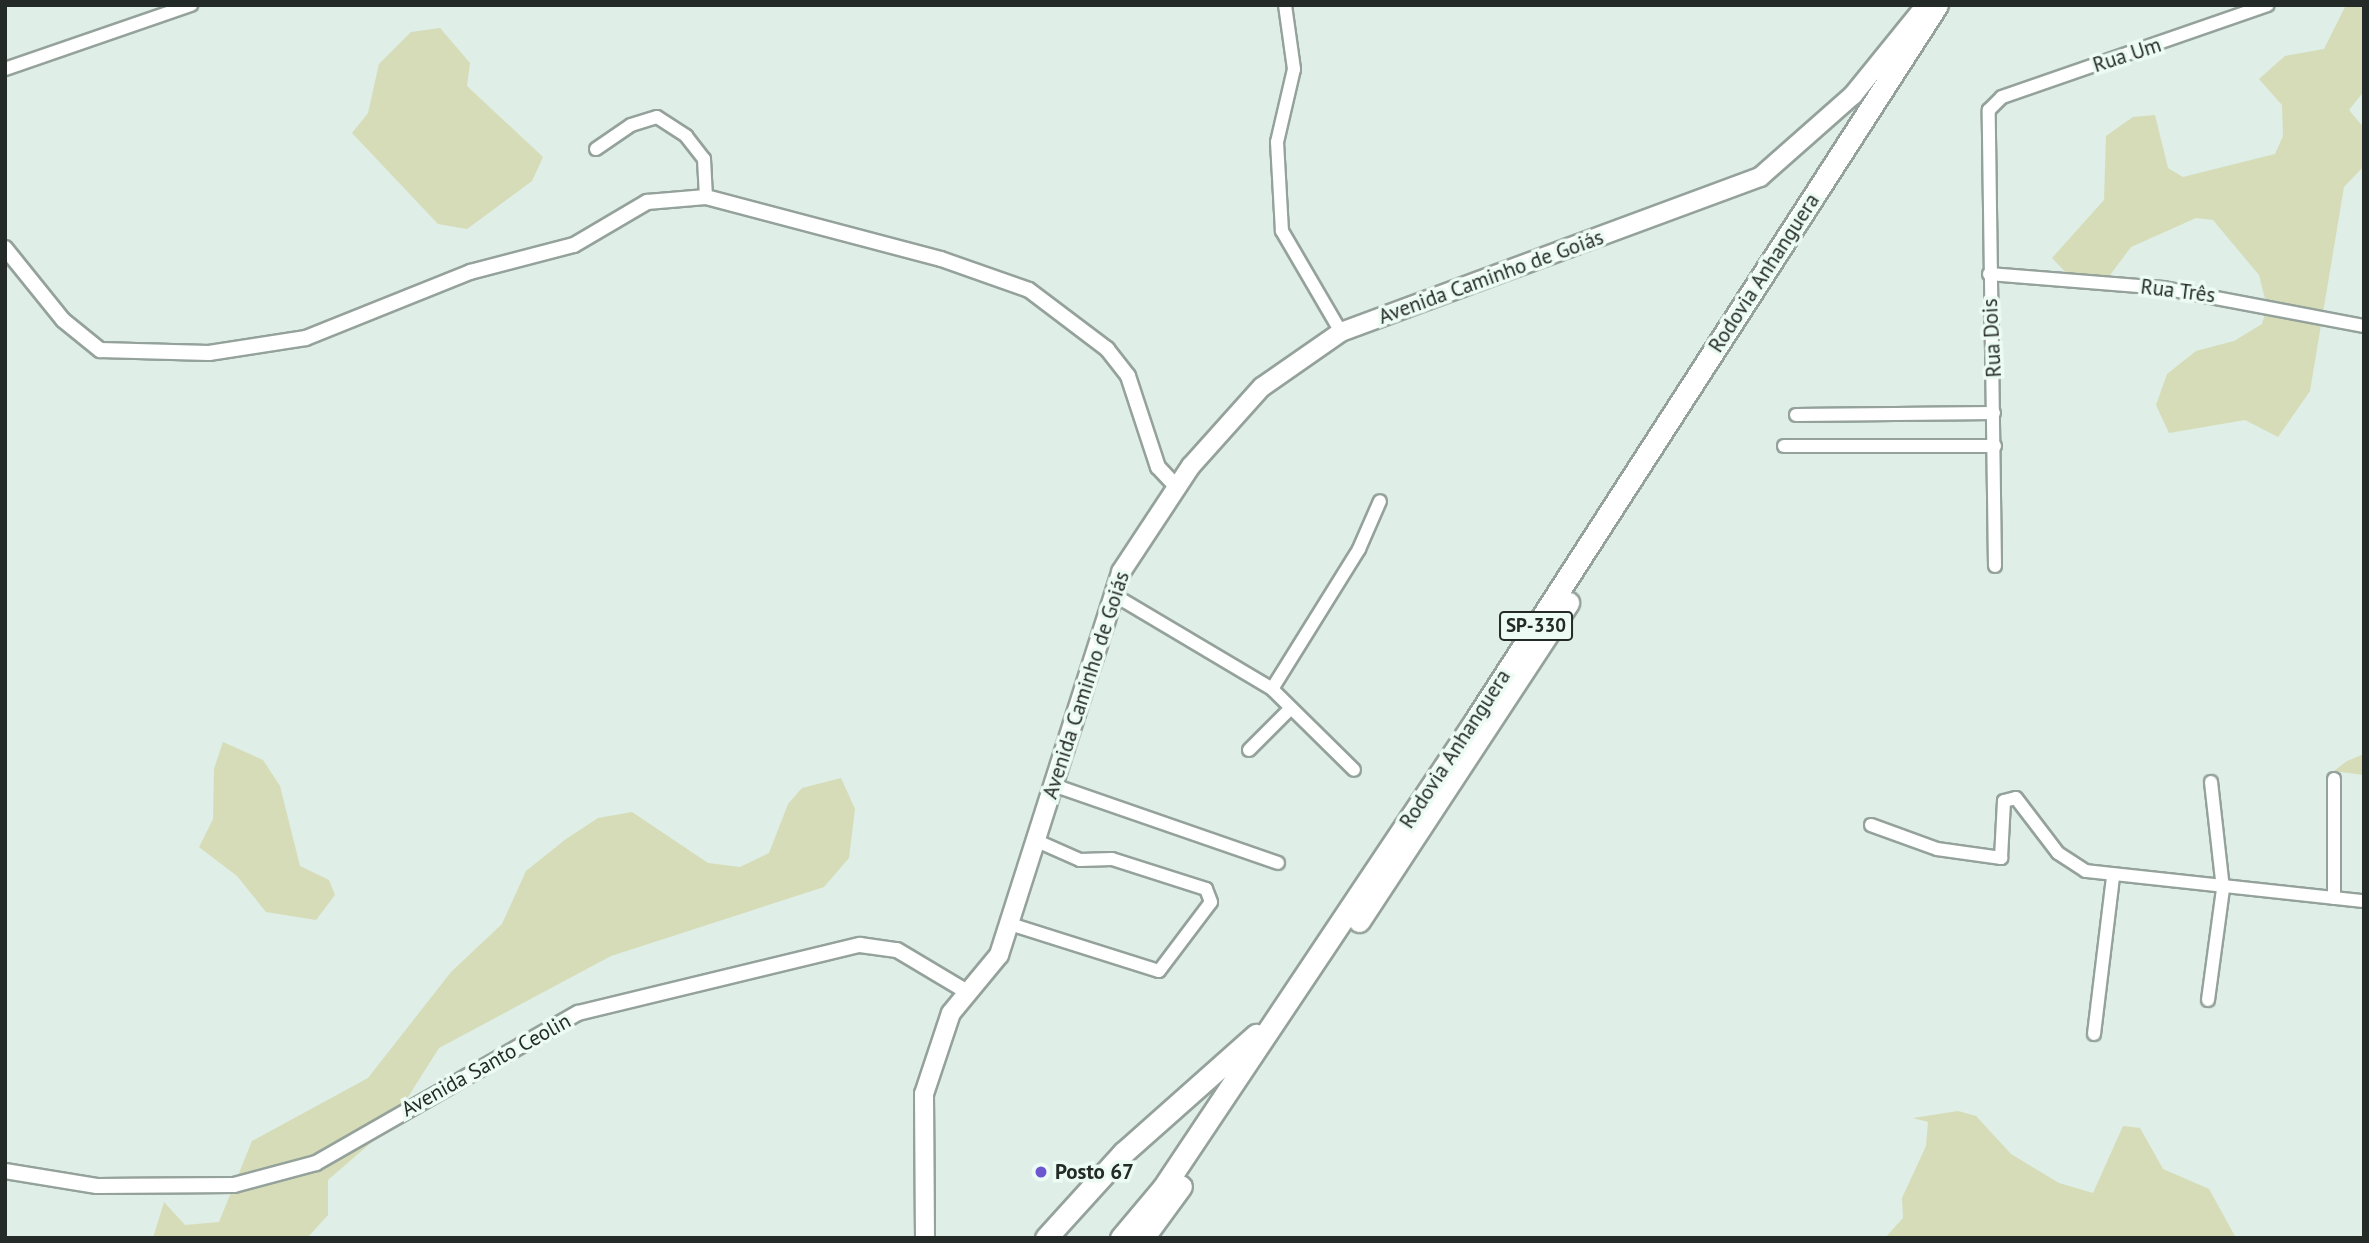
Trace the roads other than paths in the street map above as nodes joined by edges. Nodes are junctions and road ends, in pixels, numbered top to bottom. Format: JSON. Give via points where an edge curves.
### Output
{"nodes":[{"id":1,"x":191,"y":5,"type":"edge"},
{"id":2,"x":1285,"y":5,"type":"edge"},
{"id":3,"x":1926,"y":5,"type":"edge"},
{"id":4,"x":1937,"y":5,"type":"edge"},
{"id":5,"x":1951,"y":5,"type":"edge"},
{"id":6,"x":2268,"y":5,"type":"edge"},
{"id":7,"x":5,"y":69,"type":"edge"},
{"id":8,"x":1989,"y":110,"type":"joint"},
{"id":9,"x":596,"y":149,"type":"dead end"},
{"id":10,"x":706,"y":197,"type":"junction"},
{"id":11,"x":5,"y":248,"type":"edge"},
{"id":12,"x":1989,"y":274,"type":"junction"},
{"id":13,"x":2364,"y":326,"type":"edge"},
{"id":14,"x":1340,"y":332,"type":"junction"},
{"id":15,"x":1994,"y":413,"type":"junction"},
{"id":16,"x":1796,"y":415,"type":"dead end"},
{"id":17,"x":1784,"y":446,"type":"dead end"},
{"id":18,"x":1995,"y":446,"type":"junction"},
{"id":19,"x":1176,"y":486,"type":"junction"},
{"id":20,"x":1380,"y":501,"type":"dead end"},
{"id":21,"x":1995,"y":566,"type":"dead end"},
{"id":22,"x":1114,"y":595,"type":"junction"},
{"id":23,"x":1272,"y":689,"type":"junction"},
{"id":24,"x":1291,"y":708,"type":"junction"},
{"id":25,"x":1249,"y":750,"type":"dead end"},
{"id":26,"x":1354,"y":770,"type":"dead end"},
{"id":27,"x":2334,"y":779,"type":"dead end"},
{"id":28,"x":2211,"y":782,"type":"dead end"},
{"id":29,"x":1053,"y":785,"type":"junction"},
{"id":30,"x":1871,"y":825,"type":"dead end"},
{"id":31,"x":1037,"y":841,"type":"junction"},
{"id":32,"x":1278,"y":863,"type":"dead end"},
{"id":33,"x":2113,"y":878,"type":"junction"},
{"id":34,"x":2223,"y":889,"type":"junction"},
{"id":35,"x":2334,"y":898,"type":"junction"},
{"id":36,"x":2364,"y":901,"type":"edge"},
{"id":37,"x":1010,"y":924,"type":"junction"},
{"id":38,"x":964,"y":990,"type":"junction"},
{"id":39,"x":2208,"y":1000,"type":"dead end"},
{"id":40,"x":1279,"y":1014,"type":"junction"},
{"id":41,"x":2094,"y":1034,"type":"dead end"},
{"id":42,"x":5,"y":1171,"type":"edge"},
{"id":43,"x":925,"y":1238,"type":"edge"},
{"id":44,"x":1046,"y":1238,"type":"edge"},
{"id":45,"x":1121,"y":1238,"type":"edge"},
{"id":46,"x":1143,"y":1238,"type":"edge"}],
"edges":[{"from":1,"to":7,"type":"street"},
{"from":2,"to":14,"type":"street","via":[[1294,69],[1277,142],[1282,231]]},
{"from":3,"to":14,"type":"main road","name":"Avenida Caminho de Goiás","via":[[1853,95],[1760,177]]},
{"from":4,"to":40,"type":"highway","name":"Rodovia Anhanguera","number":"SP-330"},
{"from":5,"to":46,"type":"highway","name":"Rodovia Anhanguera","number":"SP-330","via":[[1488,729]]},
{"from":6,"to":8,"type":"street","name":"Rua Um","via":[[2002,97]]},
{"from":8,"to":12,"type":"street","name":"Rua Dois"},
{"from":9,"to":10,"type":"street","via":[[631,125],[657,117],[686,136],[704,159]]},
{"from":10,"to":11,"type":"street","via":[[670,195],[646,202],[574,246],[470,272],[306,338],[209,353],[100,350],[63,320]]},
{"from":10,"to":19,"type":"street","via":[[941,259],[1029,290],[1107,349],[1128,376],[1158,467]]},
{"from":12,"to":13,"type":"street","name":"Rua Três","via":[[2163,288]]},
{"from":12,"to":15,"type":"street","name":"Rua Dois"},
{"from":14,"to":19,"type":"main road","name":"Avenida Caminho de Goiás","via":[[1262,387]]},
{"from":15,"to":16,"type":"street"},
{"from":15,"to":18,"type":"street","name":"Rua Dois"},
{"from":17,"to":18,"type":"street"},
{"from":18,"to":21,"type":"street","name":"Rua Dois"},
{"from":19,"to":22,"type":"main road","name":"Avenida Caminho de Goiás","via":[[1130,553]]},
{"from":20,"to":23,"type":"street","via":[[1359,549]]},
{"from":22,"to":23,"type":"street"},
{"from":22,"to":29,"type":"main road","name":"Avenida Caminho de Goiás"},
{"from":23,"to":24,"type":"street"},
{"from":24,"to":25,"type":"street"},
{"from":24,"to":26,"type":"street"},
{"from":27,"to":35,"type":"street"},
{"from":28,"to":34,"type":"street"},
{"from":29,"to":31,"type":"main road","name":"Avenida Caminho de Goiás"},
{"from":29,"to":32,"type":"street"},
{"from":30,"to":33,"type":"street","via":[[1937,849],[2001,858],[2004,800],[2016,798],[2058,853],[2086,871]]},
{"from":31,"to":37,"type":"main road","name":"Avenida Caminho de Goiás"},
{"from":31,"to":37,"type":"street","via":[[1080,860],[1112,859],[1206,890],[1211,902],[1159,971]]},
{"from":33,"to":34,"type":"street"},
{"from":33,"to":41,"type":"street"},
{"from":34,"to":35,"type":"street"},
{"from":34,"to":39,"type":"street"},
{"from":35,"to":36,"type":"street"},
{"from":37,"to":38,"type":"main road","name":"Avenida Caminho de Goiás","via":[[984,976]]},
{"from":38,"to":42,"type":"street","name":"Avenida Santo Ceolin","via":[[897,950],[860,945],[578,1013],[316,1163],[234,1185],[97,1186]]},
{"from":38,"to":43,"type":"main road","name":"Avenida Caminho de Goiás","via":[[924,1094]]},
{"from":40,"to":44,"type":"highway","via":[[1123,1153]]},
{"from":40,"to":45,"type":"highway","name":"Rodovia Anhanguera","number":"SP-330"}]}
